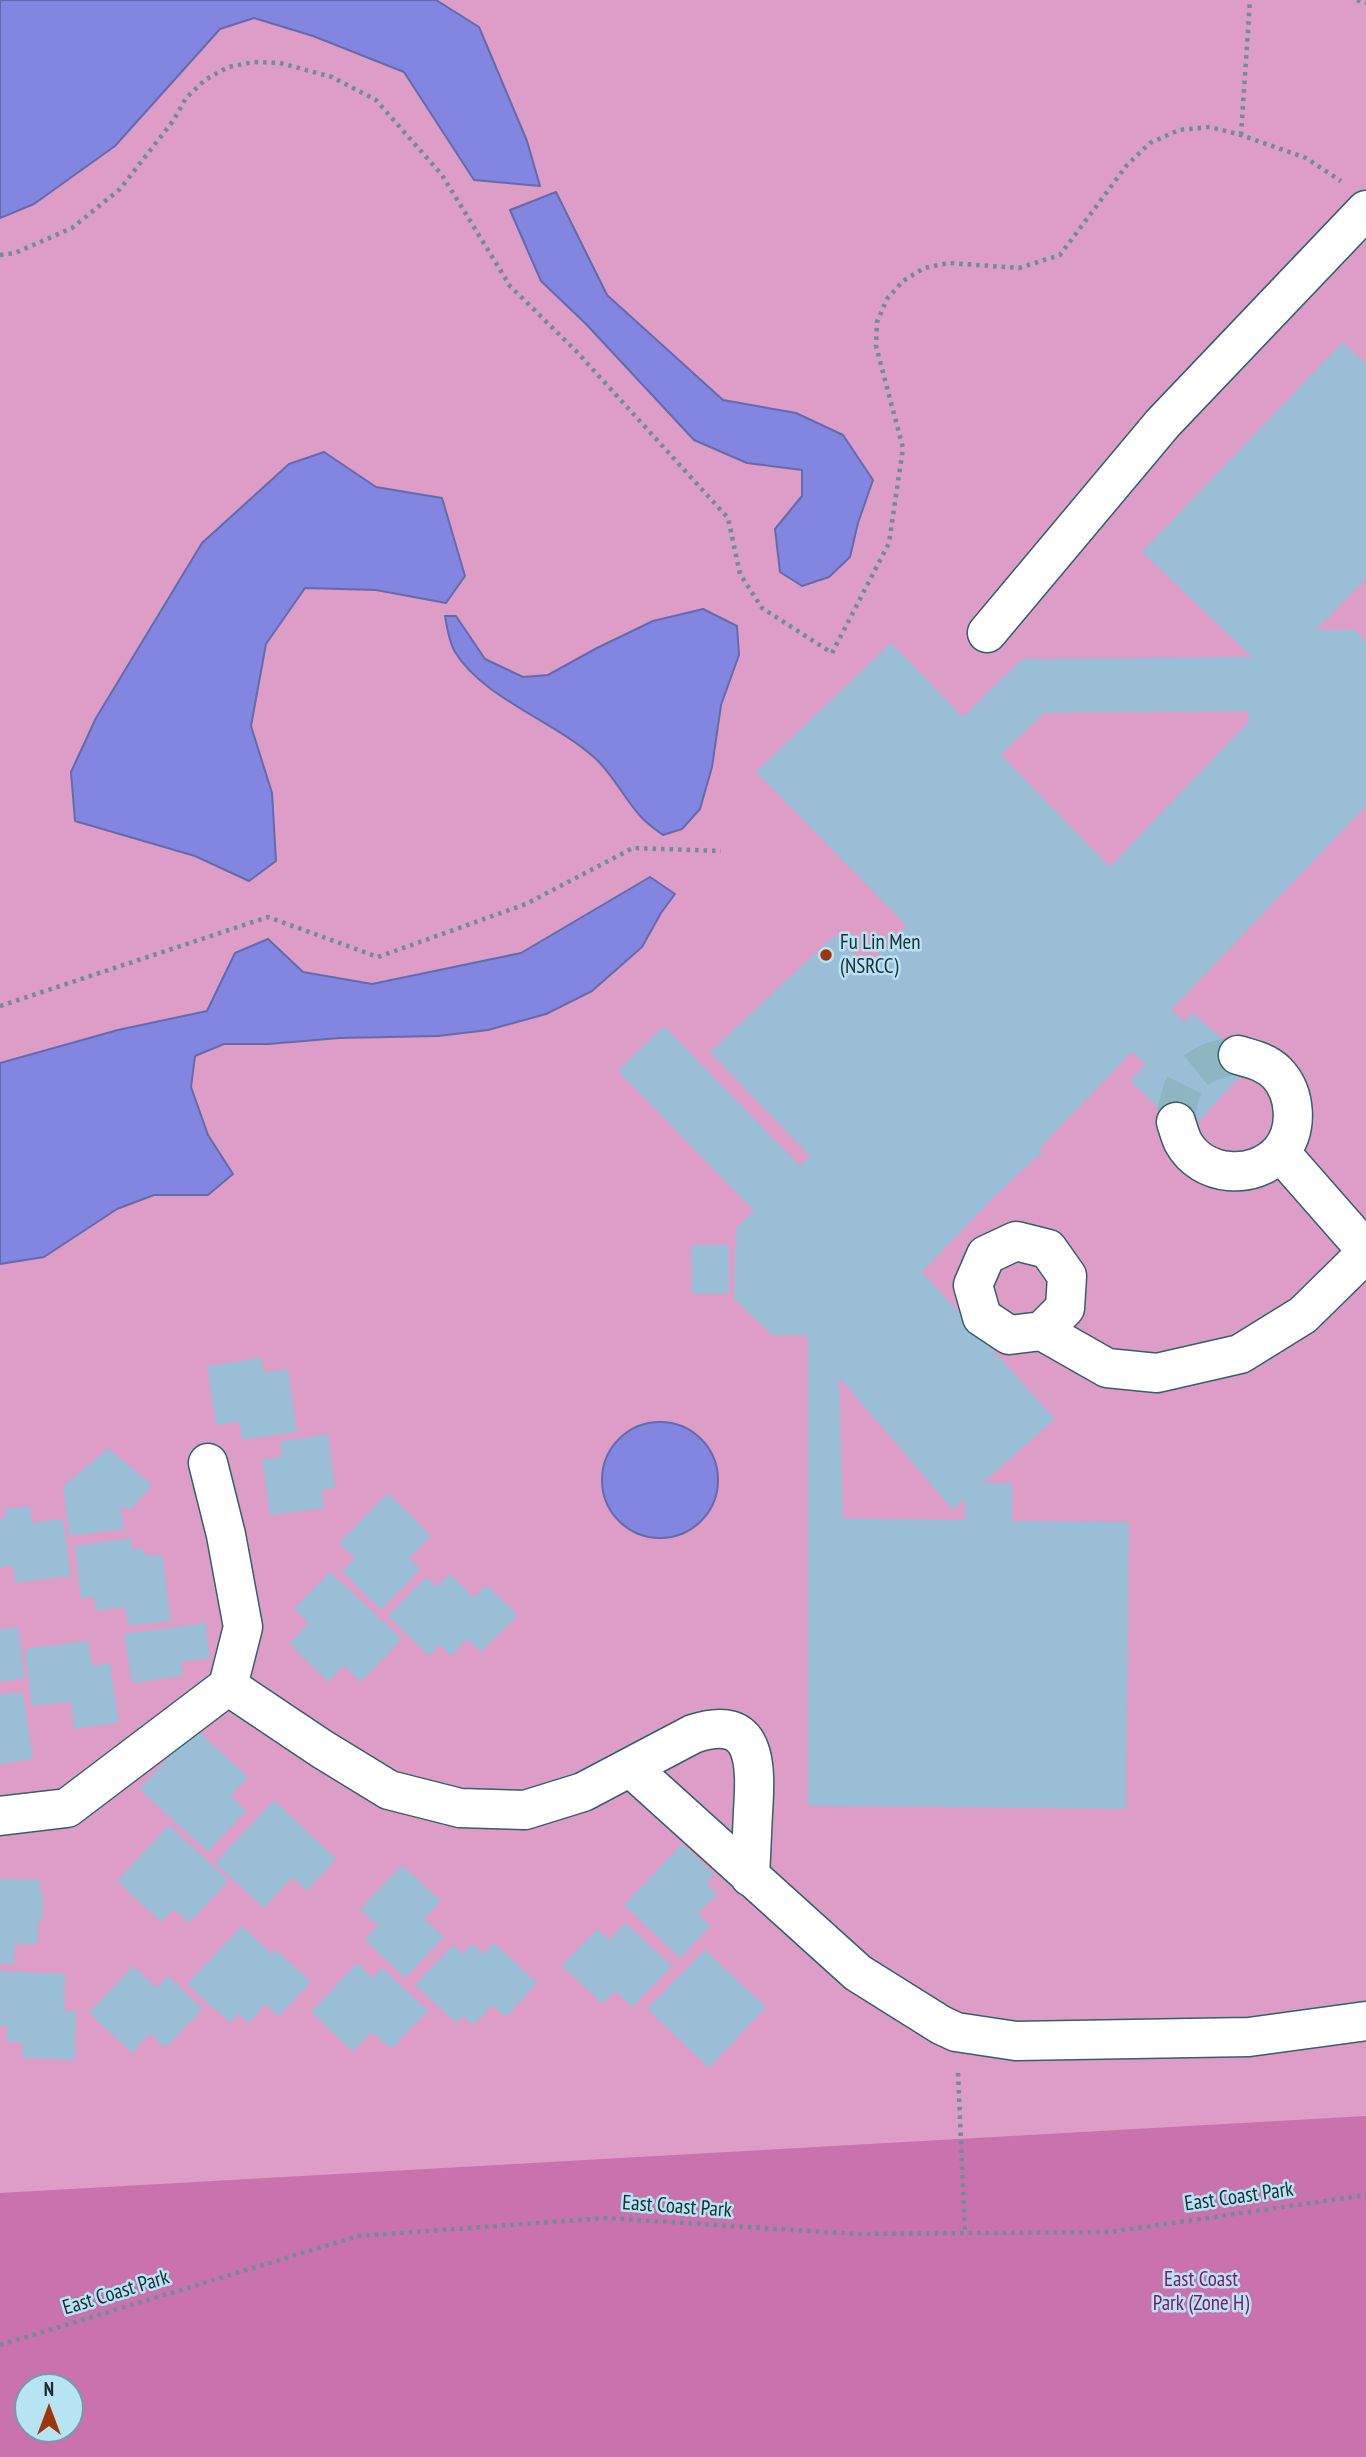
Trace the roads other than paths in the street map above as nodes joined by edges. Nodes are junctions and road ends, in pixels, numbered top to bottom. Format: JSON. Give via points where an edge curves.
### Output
{"nodes":[{"id":1,"x":1356,"y":198,"type":"edge"},
{"id":2,"x":987,"y":633,"type":"dead end"},
{"id":3,"x":1238,"y":1055,"type":"tunnel mouth"},
{"id":4,"x":1176,"y":1122,"type":"tunnel mouth"},
{"id":5,"x":1280,"y":1152,"type":"junction"},
{"id":6,"x":1366,"y":1251,"type":"edge"},
{"id":7,"x":1042,"y":1331,"type":"dead end"},
{"id":8,"x":208,"y":1463,"type":"dead end"},
{"id":9,"x":229,"y":1686,"type":"junction"},
{"id":10,"x":631,"y":1768,"type":"junction"},
{"id":11,"x":0,"y":1816,"type":"edge"},
{"id":12,"x":750,"y":1877,"type":"junction"},
{"id":13,"x":1366,"y":2021,"type":"edge"}],
"edges":[{"from":1,"to":2,"type":"lane"},
{"from":3,"to":5,"type":"lane","via":[[1259,1060],[1289,1091],[1293,1111],[1290,1133]]},
{"from":4,"to":5,"type":"lane","via":[[1183,1143],[1198,1160],[1218,1170],[1241,1172],[1262,1166]]},
{"from":5,"to":6,"type":"lane"},
{"from":6,"to":7,"type":"lane","via":[[1303,1315],[1240,1354],[1157,1373],[1107,1368]]},
{"from":8,"to":9,"type":"lane","via":[[243,1627]]},
{"from":9,"to":10,"type":"lane","via":[[389,1790],[460,1808],[525,1810],[583,1792]]},
{"from":9,"to":11,"type":"lane","via":[[67,1808]]},
{"from":10,"to":12,"type":"lane"},
{"from":10,"to":12,"type":"lane","via":[[713,1727],[727,1728],[744,1739],[752,1753],[755,1780]]},
{"from":12,"to":13,"type":"lane","via":[[858,1973],[956,2032],[1016,2041],[1249,2037]]}]}
